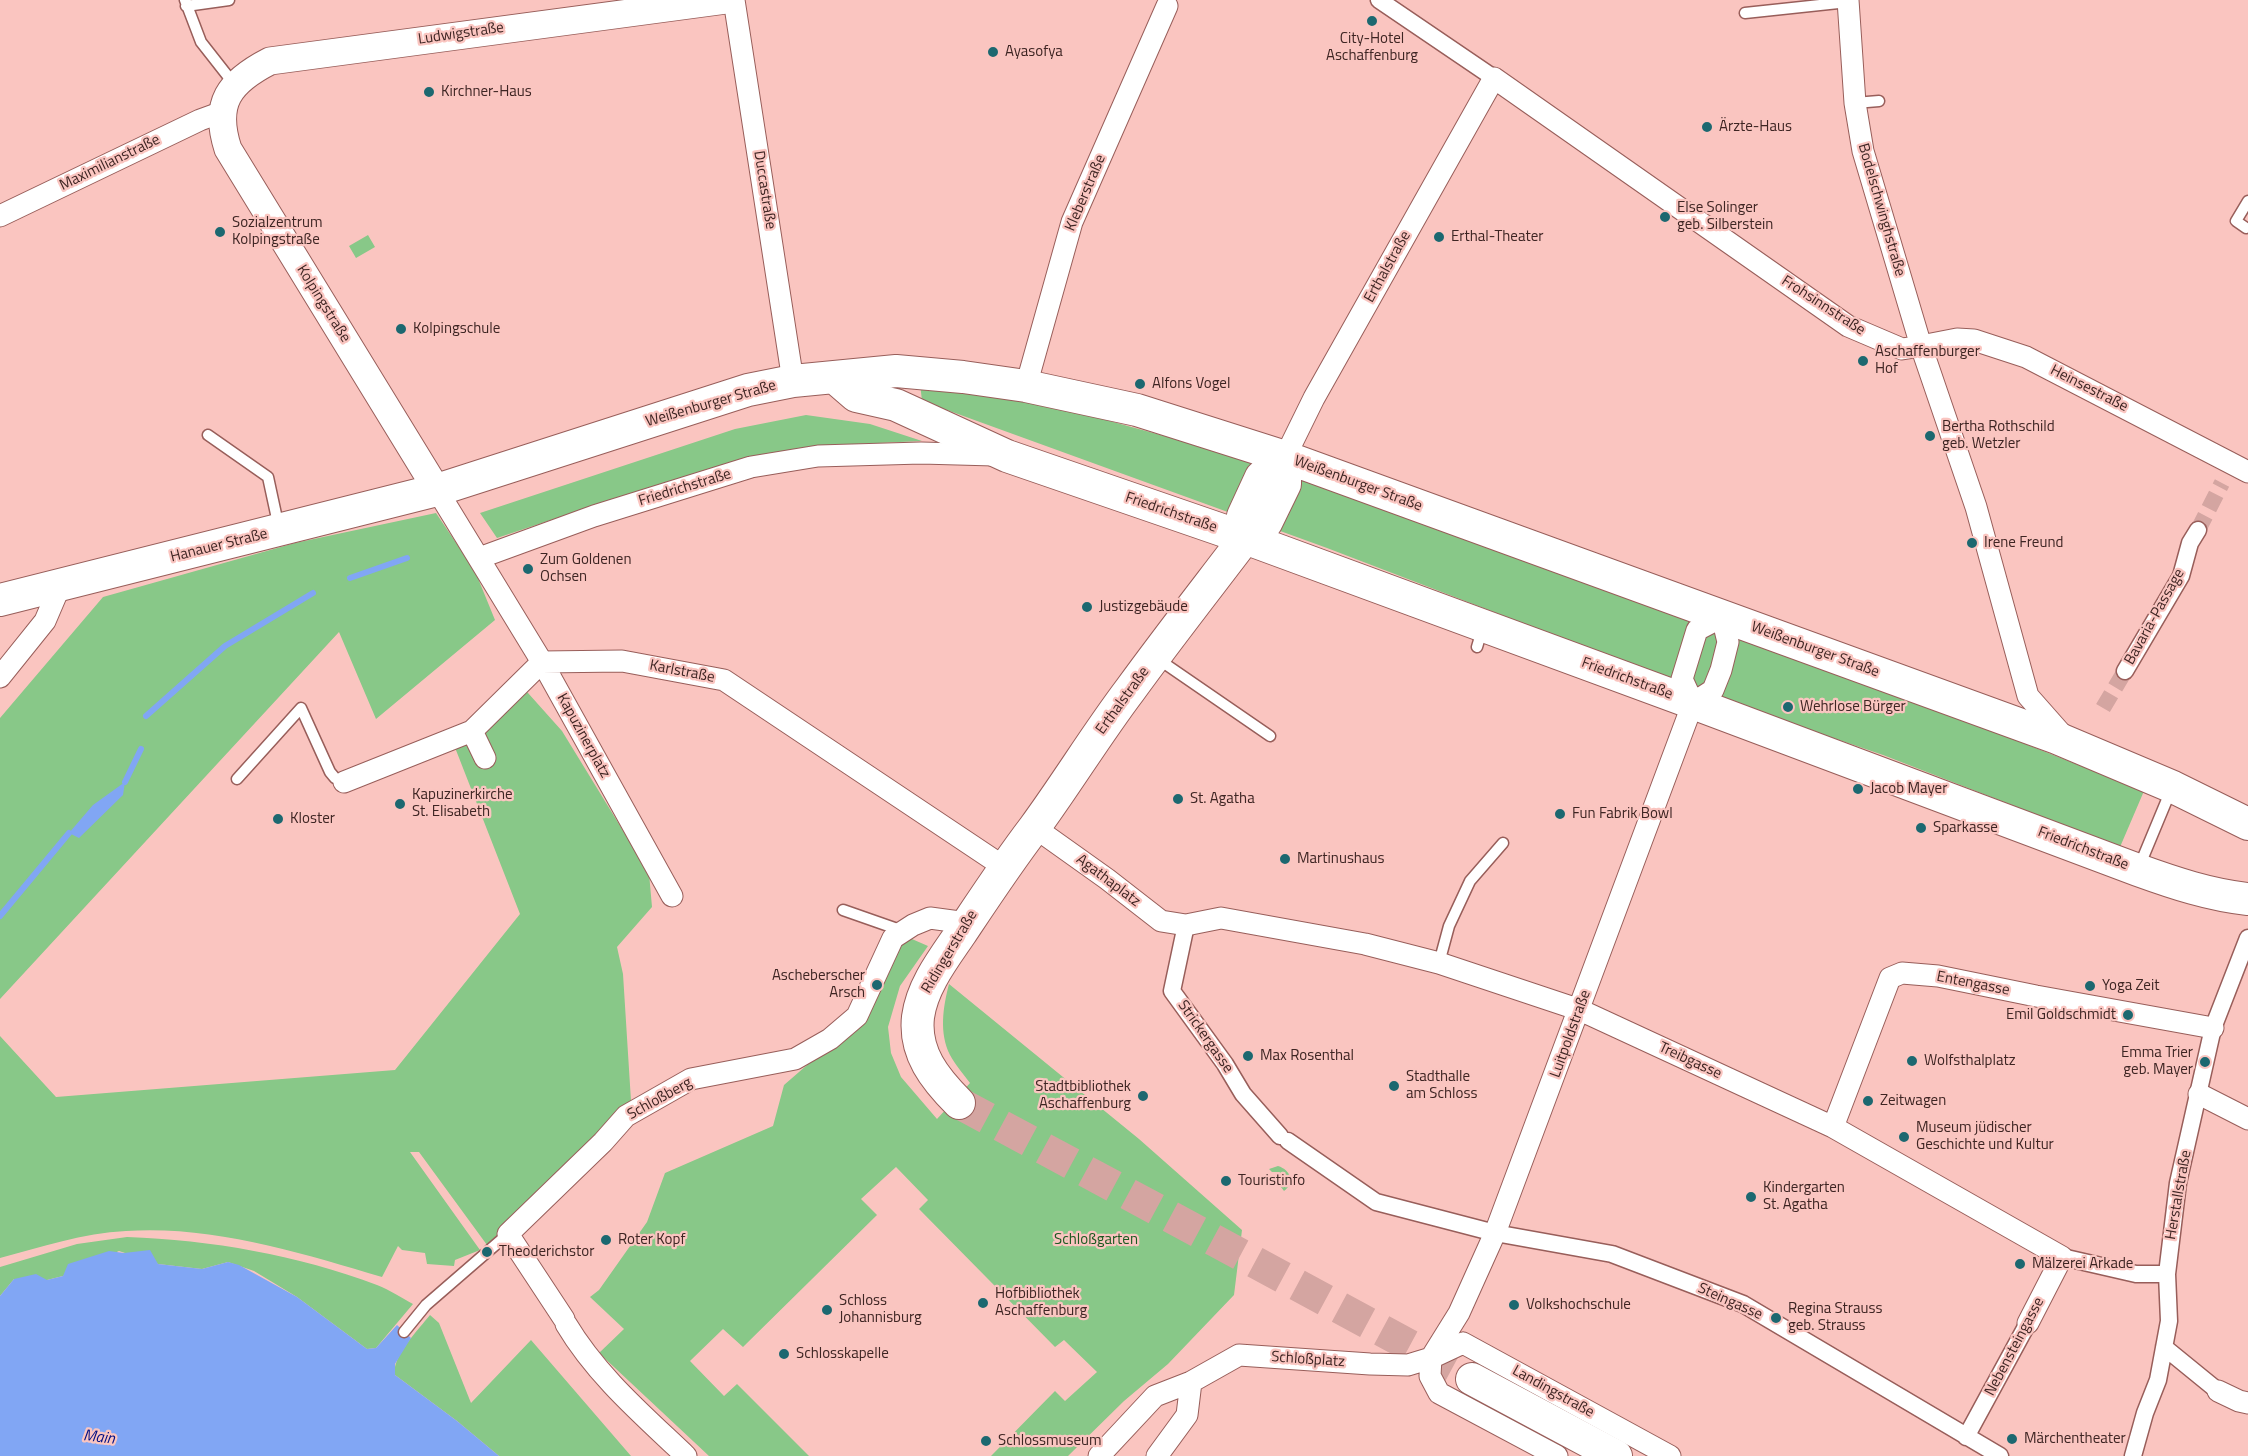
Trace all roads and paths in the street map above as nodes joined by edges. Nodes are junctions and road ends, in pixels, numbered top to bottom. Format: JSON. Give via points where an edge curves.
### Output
{"nodes":[{"id":1,"x":229,"y":0,"type":"edge"},
{"id":2,"x":726,"y":0,"type":"edge"},
{"id":3,"x":734,"y":0,"type":"edge"},
{"id":4,"x":1379,"y":0,"type":"edge"},
{"id":5,"x":1848,"y":1,"type":"edge"},
{"id":6,"x":185,"y":3,"type":"edge"},
{"id":7,"x":1167,"y":6,"type":"dead end"},
{"id":8,"x":1745,"y":14,"type":"dead end"},
{"id":9,"x":1494,"y":78,"type":"junction"},
{"id":10,"x":235,"y":85,"type":"junction"},
{"id":11,"x":1879,"y":101,"type":"dead end"},
{"id":12,"x":1855,"y":103,"type":"junction"},
{"id":13,"x":222,"y":112,"type":"junction"},
{"id":14,"x":2248,"y":201,"type":"edge"},
{"id":15,"x":0,"y":216,"type":"edge"},
{"id":16,"x":2246,"y":228,"type":"dead end"},
{"id":17,"x":1921,"y":346,"type":"junction"},
{"id":18,"x":834,"y":377,"type":"junction"},
{"id":19,"x":793,"y":381,"type":"junction"},
{"id":20,"x":1026,"y":386,"type":"junction"},
{"id":21,"x":208,"y":435,"type":"dead end"},
{"id":22,"x":1007,"y":456,"type":"junction"},
{"id":23,"x":1285,"y":457,"type":"junction"},
{"id":24,"x":2248,"y":472,"type":"edge"},
{"id":25,"x":437,"y":490,"type":"junction"},
{"id":26,"x":2198,"y":530,"type":"tunnel mouth"},
{"id":27,"x":280,"y":531,"type":"junction"},
{"id":28,"x":1245,"y":538,"type":"junction"},
{"id":29,"x":479,"y":558,"type":"junction"},
{"id":30,"x":60,"y":586,"type":"junction"},
{"id":31,"x":0,"y":600,"type":"edge"},
{"id":32,"x":1722,"y":617,"type":"junction"},
{"id":33,"x":1155,"y":657,"type":"junction"},
{"id":34,"x":542,"y":662,"type":"junction"},
{"id":35,"x":2125,"y":671,"type":"tunnel mouth"},
{"id":36,"x":0,"y":677,"type":"edge"},
{"id":37,"x":1693,"y":703,"type":"junction"},
{"id":38,"x":472,"y":731,"type":"junction"},
{"id":39,"x":1270,"y":736,"type":"dead end"},
{"id":40,"x":2069,"y":743,"type":"junction"},
{"id":41,"x":485,"y":758,"type":"dead end"},
{"id":42,"x":237,"y":779,"type":"dead end"},
{"id":43,"x":344,"y":782,"type":"joint"},
{"id":44,"x":2173,"y":787,"type":"junction"},
{"id":45,"x":2248,"y":824,"type":"edge"},
{"id":46,"x":1034,"y":827,"type":"junction"},
{"id":47,"x":1503,"y":843,"type":"dead end"},
{"id":48,"x":1004,"y":867,"type":"junction"},
{"id":49,"x":2138,"y":870,"type":"junction"},
{"id":50,"x":672,"y":896,"type":"dead end"},
{"id":51,"x":2248,"y":899,"type":"edge"},
{"id":52,"x":843,"y":910,"type":"dead end"},
{"id":53,"x":967,"y":923,"type":"junction"},
{"id":54,"x":1186,"y":925,"type":"junction"},
{"id":55,"x":903,"y":931,"type":"junction"},
{"id":56,"x":2248,"y":938,"type":"edge"},
{"id":57,"x":1439,"y":963,"type":"junction"},
{"id":58,"x":1580,"y":1010,"type":"junction"},
{"id":59,"x":2213,"y":1028,"type":"junction"},
{"id":60,"x":2199,"y":1094,"type":"junction"},
{"id":61,"x":959,"y":1103,"type":"tunnel mouth"},
{"id":62,"x":2248,"y":1119,"type":"edge"},
{"id":63,"x":1833,"y":1127,"type":"junction"},
{"id":64,"x":1466,"y":1226,"type":"joint"},
{"id":65,"x":1496,"y":1233,"type":"junction"},
{"id":66,"x":508,"y":1234,"type":"junction"},
{"id":67,"x":2062,"y":1257,"type":"junction"},
{"id":68,"x":2167,"y":1274,"type":"junction"},
{"id":69,"x":1459,"y":1313,"type":"junction"},
{"id":70,"x":2028,"y":1323,"type":"joint"},
{"id":71,"x":404,"y":1332,"type":"dead end"},
{"id":72,"x":1463,"y":1343,"type":"junction"},
{"id":73,"x":2164,"y":1347,"type":"junction"},
{"id":74,"x":1431,"y":1358,"type":"junction"},
{"id":75,"x":1472,"y":1379,"type":"tunnel mouth"},
{"id":76,"x":1191,"y":1382,"type":"junction"},
{"id":77,"x":2218,"y":1391,"type":"joint"},
{"id":78,"x":2248,"y":1403,"type":"edge"},
{"id":79,"x":1966,"y":1437,"type":"junction"},
{"id":80,"x":686,"y":1456,"type":"edge"},
{"id":81,"x":1099,"y":1456,"type":"edge"},
{"id":82,"x":1157,"y":1456,"type":"edge"},
{"id":83,"x":1557,"y":1456,"type":"edge"},
{"id":84,"x":1616,"y":1456,"type":"edge"},
{"id":85,"x":1670,"y":1456,"type":"edge"},
{"id":86,"x":2000,"y":1456,"type":"edge"},
{"id":87,"x":2133,"y":1456,"type":"edge"}],
"edges":[{"from":1,"to":6,"type":"lane"},
{"from":2,"to":10,"type":"street","name":"Ludwigstraße","via":[[270,61],[250,71]]},
{"from":3,"to":19,"type":"street","name":"Duccastraße"},
{"from":4,"to":9,"type":"street","name":"Frohsinnstraße"},
{"from":5,"to":8,"type":"lane"},
{"from":5,"to":12,"type":"street","name":"Bodelschwinghstraße"},
{"from":6,"to":10,"type":"lane","via":[[201,42]]},
{"from":7,"to":20,"type":"street","name":"Kleberstraße","via":[[1075,213]]},
{"from":9,"to":17,"type":"street","name":"Frohsinnstraße","via":[[1848,326],[1902,349]]},
{"from":9,"to":23,"type":"street","name":"Erthalstraße","via":[[1314,398]]},
{"from":10,"to":13,"type":"street","name":"Ludwigstraße","via":[[227,94]]},
{"from":11,"to":12,"type":"lane"},
{"from":12,"to":17,"type":"street","name":"Bodelschwinghstraße","via":[[1871,185]]},
{"from":13,"to":15,"type":"street","name":"Maximilianstraße"},
{"from":13,"to":25,"type":"street","name":"Kolpingstraße","via":[[222,132],[228,149]]},
{"from":14,"to":16,"type":"lane","via":[[2236,221]]},
{"from":17,"to":24,"type":"street","name":"Heinsestraße","via":[[1974,340],[2026,357]]},
{"from":17,"to":40,"type":"street","via":[[1976,507],[2028,696]]},
{"from":18,"to":19,"type":"main road","name":"Weißenburger Straße"},
{"from":18,"to":20,"type":"main road","name":"Weißenburger Straße","via":[[896,371]]},
{"from":18,"to":22,"type":"main road","name":"Friedrichstraße","via":[[856,396],[896,405]]},
{"from":19,"to":25,"type":"main road","name":"Weißenburger Straße","via":[[748,390]]},
{"from":20,"to":23,"type":"main road","name":"Weißenburger Straße","via":[[1137,410]]},
{"from":21,"to":27,"type":"lane","via":[[268,477]]},
{"from":22,"to":28,"type":"main road","name":"Friedrichstraße"},
{"from":22,"to":29,"type":"street","name":"Friedrichstraße","via":[[818,456],[751,467],[594,516]]},
{"from":23,"to":28,"type":"main road","name":"Erthalstraße","via":[[1261,477],[1243,516]]},
{"from":23,"to":32,"type":"main road","name":"Weißenburger Straße"},
{"from":25,"to":27,"type":"main road","name":"Hanauer Straße"},
{"from":25,"to":29,"type":"street"},
{"from":26,"to":35,"type":"street","name":"Bavaria-Passage","via":[[2181,576]]},
{"from":27,"to":30,"type":"main road","name":"Hanauer Straße"},
{"from":28,"to":33,"type":"main road","name":"Erthalstraße"},
{"from":28,"to":37,"type":"main road","name":"Friedrichstraße","via":[[1480,637]]},
{"from":29,"to":34,"type":"street"},
{"from":30,"to":31,"type":"main road","name":"Hanauer Straße"},
{"from":30,"to":36,"type":"street","via":[[45,621]]},
{"from":32,"to":37,"type":"street","name":"Luitpoldstraße","via":[[1728,642],[1721,670],[1713,690]]},
{"from":32,"to":37,"type":"street","via":[[1697,630],[1682,679]]},
{"from":32,"to":40,"type":"main road","name":"Weißenburger Straße"},
{"from":33,"to":39,"type":"lane"},
{"from":33,"to":46,"type":"main road","name":"Erthalstraße"},
{"from":34,"to":38,"type":"street"},
{"from":34,"to":48,"type":"street","name":"Karlstraße","via":[[622,661],[724,680]]},
{"from":34,"to":50,"type":"street","name":"Kapuzinerplatz"},
{"from":37,"to":49,"type":"main road","name":"Friedrichstraße"},
{"from":37,"to":58,"type":"street","name":"Luitpoldstraße"},
{"from":38,"to":41,"type":"street"},
{"from":38,"to":43,"type":"street"},
{"from":40,"to":44,"type":"main road","name":"Weißenburger Straße"},
{"from":42,"to":43,"type":"lane","via":[[301,708],[330,772]]},
{"from":44,"to":45,"type":"main road","name":"Weißenburger Straße"},
{"from":44,"to":49,"type":"lane"},
{"from":46,"to":48,"type":"main road","name":"Erthalstraße"},
{"from":46,"to":54,"type":"street","name":"Agathaplatz","via":[[1161,921]]},
{"from":47,"to":57,"type":"lane","via":[[1470,881],[1449,926]]},
{"from":48,"to":53,"type":"main road","name":"Ridingerstraße"},
{"from":49,"to":51,"type":"main road","name":"Friedrichstraße","via":[[2201,890]]},
{"from":52,"to":55,"type":"lane"},
{"from":53,"to":55,"type":"street","name":"Schloßberg","via":[[930,918]]},
{"from":53,"to":61,"type":"main road","name":"Ridingerstraße","via":[[935,972],[918,1019],[926,1063],[938,1083]]},
{"from":54,"to":57,"type":"street","name":"Treibgasse","via":[[1221,918],[1365,944]]},
{"from":54,"to":64,"type":"street","name":"Strickergasse","via":[[1172,991],[1243,1095],[1284,1138],[1376,1202]]},
{"from":55,"to":66,"type":"street","name":"Schloßberg","via":[[893,938],[857,1016],[830,1039],[795,1059],[691,1079],[626,1116]]},
{"from":56,"to":59,"type":"street","name":"Herstallstraße"},
{"from":57,"to":58,"type":"street","name":"Treibgasse"},
{"from":58,"to":63,"type":"street","name":"Treibgasse"},
{"from":58,"to":65,"type":"street","name":"Luitpoldstraße"},
{"from":59,"to":60,"type":"street","name":"Herstallstraße"},
{"from":59,"to":63,"type":"street","name":"Entengasse","via":[[2035,1000],[1938,976],[1902,973],[1890,978]]},
{"from":60,"to":62,"type":"street"},
{"from":60,"to":68,"type":"street","name":"Herstallstraße","via":[[2178,1183]]},
{"from":63,"to":67,"type":"street","name":"Treibgasse"},
{"from":64,"to":65,"type":"street","name":"Steingasse"},
{"from":65,"to":69,"type":"street","name":"Luitpoldstraße"},
{"from":65,"to":79,"type":"street","name":"Steingasse","via":[[1612,1254],[1743,1304]]},
{"from":66,"to":71,"type":"lane","name":"Schloßberg","via":[[426,1305]]},
{"from":66,"to":80,"type":"street","via":[[604,1378]]},
{"from":67,"to":68,"type":"street","name":"Treibgasse","via":[[2136,1274]]},
{"from":67,"to":70,"type":"street","name":"Nebensteingasse"},
{"from":68,"to":73,"type":"street","name":"Herstallstraße","via":[[2169,1321]]},
{"from":69,"to":72,"type":"street"},
{"from":69,"to":74,"type":"street","name":"Luitpoldstraße"},
{"from":70,"to":79,"type":"street","name":"Nebensteingasse"},
{"from":72,"to":74,"type":"street"},
{"from":72,"to":85,"type":"street","name":"Landingstraße"},
{"from":73,"to":77,"type":"street"},
{"from":73,"to":87,"type":"street","name":"Herstallstraße","via":[[2158,1380]]},
{"from":74,"to":76,"type":"street","name":"Schloßplatz","via":[[1408,1365],[1239,1355]]},
{"from":74,"to":83,"type":"street","via":[[1430,1376],[1439,1393]]},
{"from":75,"to":84,"type":"main road","name":"Landingstraße"},
{"from":76,"to":81,"type":"street","name":"Schloßplatz","via":[[1155,1396]]},
{"from":76,"to":82,"type":"street","via":[[1187,1414]]},
{"from":77,"to":78,"type":"street"},
{"from":79,"to":86,"type":"street","name":"Steingasse"}]}
